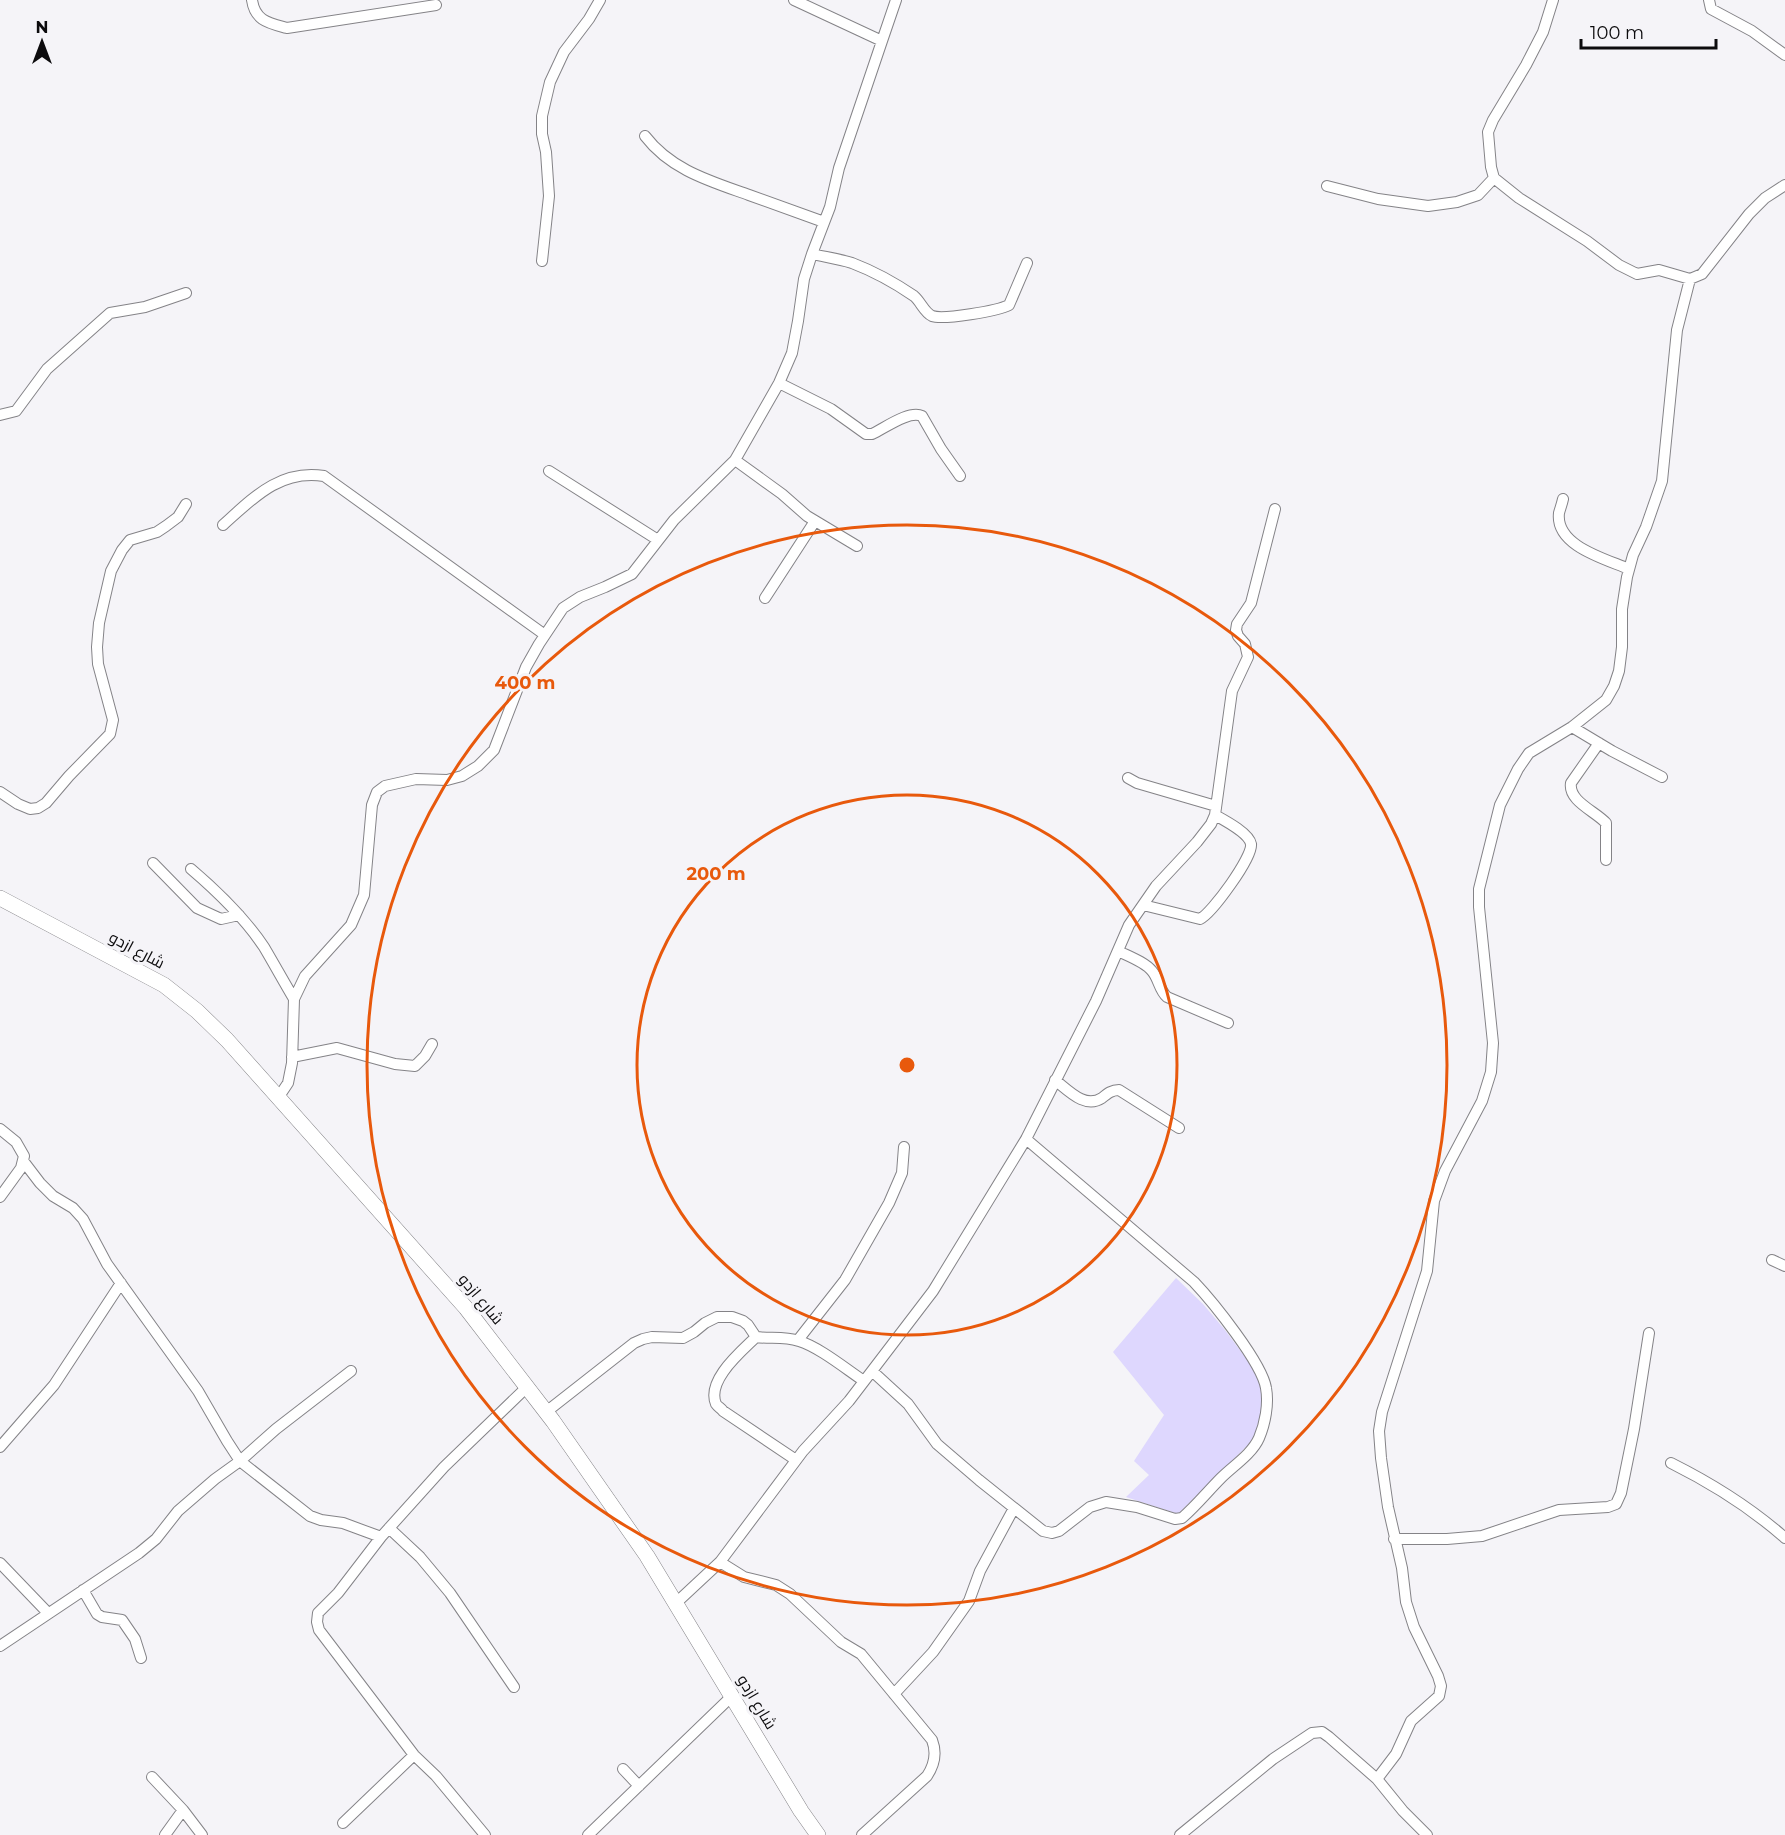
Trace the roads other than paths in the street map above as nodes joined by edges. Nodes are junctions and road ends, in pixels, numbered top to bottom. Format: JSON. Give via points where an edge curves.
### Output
{"nodes":[{"id":1,"x":252,"y":0,"type":"edge"},
{"id":2,"x":600,"y":0,"type":"edge"},
{"id":3,"x":794,"y":0,"type":"edge"},
{"id":4,"x":896,"y":0,"type":"edge"},
{"id":5,"x":1553,"y":0,"type":"edge"},
{"id":6,"x":1709,"y":0,"type":"edge"},
{"id":7,"x":436,"y":5,"type":"dead end"},
{"id":8,"x":882,"y":41,"type":"junction"},
{"id":9,"x":1785,"y":55,"type":"edge"},
{"id":10,"x":645,"y":136,"type":"dead end"},
{"id":11,"x":1494,"y":177,"type":"junction"},
{"id":12,"x":1327,"y":186,"type":"dead end"},
{"id":13,"x":1785,"y":186,"type":"edge"},
{"id":14,"x":824,"y":222,"type":"junction"},
{"id":15,"x":812,"y":254,"type":"junction"},
{"id":16,"x":542,"y":261,"type":"dead end"},
{"id":17,"x":1027,"y":263,"type":"dead end"},
{"id":18,"x":1690,"y":279,"type":"junction"},
{"id":19,"x":186,"y":293,"type":"dead end"},
{"id":20,"x":779,"y":383,"type":"junction"},
{"id":21,"x":0,"y":415,"type":"edge"},
{"id":22,"x":735,"y":460,"type":"junction"},
{"id":23,"x":549,"y":471,"type":"dead end"},
{"id":24,"x":960,"y":476,"type":"dead end"},
{"id":25,"x":1563,"y":499,"type":"dead end"},
{"id":26,"x":186,"y":504,"type":"dead end"},
{"id":27,"x":1275,"y":509,"type":"dead end"},
{"id":28,"x":815,"y":521,"type":"junction"},
{"id":29,"x":223,"y":525,"type":"dead end"},
{"id":30,"x":658,"y":540,"type":"junction"},
{"id":31,"x":857,"y":546,"type":"dead end"},
{"id":32,"x":1629,"y":569,"type":"junction"},
{"id":33,"x":765,"y":598,"type":"dead end"},
{"id":34,"x":545,"y":635,"type":"junction"},
{"id":35,"x":1572,"y":727,"type":"junction"},
{"id":36,"x":1599,"y":743,"type":"junction"},
{"id":37,"x":1128,"y":777,"type":"dead end"},
{"id":38,"x":1662,"y":777,"type":"dead end"},
{"id":39,"x":0,"y":792,"type":"edge"},
{"id":40,"x":1216,"y":811,"type":"junction"},
{"id":41,"x":1606,"y":860,"type":"dead end"},
{"id":42,"x":153,"y":863,"type":"dead end"},
{"id":43,"x":191,"y":869,"type":"dead end"},
{"id":44,"x":0,"y":898,"type":"edge"},
{"id":45,"x":1143,"y":905,"type":"junction"},
{"id":46,"x":239,"y":915,"type":"junction"},
{"id":47,"x":1118,"y":951,"type":"junction"},
{"id":48,"x":294,"y":999,"type":"junction"},
{"id":49,"x":1228,"y":1023,"type":"dead end"},
{"id":50,"x":432,"y":1044,"type":"dead end"},
{"id":51,"x":292,"y":1056,"type":"junction"},
{"id":52,"x":1056,"y":1080,"type":"junction"},
{"id":53,"x":278,"y":1098,"type":"junction"},
{"id":54,"x":1179,"y":1128,"type":"dead end"},
{"id":55,"x":0,"y":1129,"type":"edge"},
{"id":56,"x":1026,"y":1139,"type":"junction"},
{"id":57,"x":903,"y":1148,"type":"dead end"},
{"id":58,"x":24,"y":1162,"type":"junction"},
{"id":59,"x":0,"y":1197,"type":"edge"},
{"id":60,"x":1772,"y":1260,"type":"dead end"},
{"id":61,"x":1785,"y":1266,"type":"edge"},
{"id":62,"x":121,"y":1283,"type":"junction"},
{"id":63,"x":1649,"y":1333,"type":"dead end"},
{"id":64,"x":756,"y":1337,"type":"junction"},
{"id":65,"x":798,"y":1340,"type":"junction"},
{"id":66,"x":351,"y":1371,"type":"dead end"},
{"id":67,"x":872,"y":1371,"type":"junction"},
{"id":68,"x":864,"y":1381,"type":"junction"},
{"id":69,"x":527,"y":1387,"type":"junction"},
{"id":70,"x":546,"y":1412,"type":"junction"},
{"id":71,"x":0,"y":1448,"type":"edge"},
{"id":72,"x":796,"y":1460,"type":"junction"},
{"id":73,"x":240,"y":1461,"type":"junction"},
{"id":74,"x":1671,"y":1463,"type":"dead end"},
{"id":75,"x":1014,"y":1509,"type":"junction"},
{"id":76,"x":389,"y":1528,"type":"junction"},
{"id":77,"x":381,"y":1537,"type":"junction"},
{"id":78,"x":1785,"y":1538,"type":"edge"},
{"id":79,"x":1394,"y":1539,"type":"junction"},
{"id":80,"x":720,"y":1562,"type":"junction"},
{"id":81,"x":0,"y":1563,"type":"edge"},
{"id":82,"x":82,"y":1590,"type":"junction"},
{"id":83,"x":675,"y":1603,"type":"junction"},
{"id":84,"x":48,"y":1613,"type":"junction"},
{"id":85,"x":0,"y":1646,"type":"edge"},
{"id":86,"x":141,"y":1658,"type":"dead end"},
{"id":87,"x":514,"y":1687,"type":"dead end"},
{"id":88,"x":894,"y":1694,"type":"junction"},
{"id":89,"x":732,"y":1696,"type":"junction"},
{"id":90,"x":414,"y":1755,"type":"junction"},
{"id":91,"x":623,"y":1769,"type":"dead end"},
{"id":92,"x":152,"y":1777,"type":"dead end"},
{"id":93,"x":1377,"y":1779,"type":"junction"},
{"id":94,"x":639,"y":1786,"type":"junction"},
{"id":95,"x":183,"y":1810,"type":"junction"},
{"id":96,"x":343,"y":1823,"type":"dead end"},
{"id":97,"x":165,"y":1835,"type":"edge"},
{"id":98,"x":202,"y":1835,"type":"edge"},
{"id":99,"x":485,"y":1835,"type":"edge"},
{"id":100,"x":588,"y":1835,"type":"edge"},
{"id":101,"x":818,"y":1835,"type":"edge"},
{"id":102,"x":862,"y":1835,"type":"edge"},
{"id":103,"x":1180,"y":1835,"type":"edge"},
{"id":104,"x":1427,"y":1835,"type":"edge"}],
"edges":[{"from":1,"to":7,"type":"street","via":[[254,11],[267,23],[287,28]]},
{"from":2,"to":16,"type":"street","via":[[564,52],[550,82],[542,116],[549,196]]},
{"from":3,"to":8,"type":"street"},
{"from":4,"to":8,"type":"street"},
{"from":5,"to":11,"type":"street","via":[[1543,33],[1488,132]]},
{"from":6,"to":9,"type":"street","via":[[1711,9]]},
{"from":8,"to":14,"type":"street"},
{"from":10,"to":14,"type":"street","via":[[679,167]]},
{"from":11,"to":12,"type":"street","via":[[1478,195],[1428,206]]},
{"from":11,"to":18,"type":"street","via":[[1618,265],[1637,274],[1659,270]]},
{"from":13,"to":18,"type":"street","via":[[1765,198],[1702,274]]},
{"from":14,"to":15,"type":"street"},
{"from":15,"to":17,"type":"street","via":[[852,263],[889,281],[938,318],[1009,305]]},
{"from":15,"to":20,"type":"street","via":[[792,353]]},
{"from":18,"to":32,"type":"street","via":[[1677,330],[1662,481]]},
{"from":19,"to":21,"type":"street","via":[[145,308],[110,312],[47,369],[16,411]]},
{"from":20,"to":22,"type":"street"},
{"from":20,"to":24,"type":"street","via":[[831,409],[866,434],[909,415],[922,416]]},
{"from":22,"to":28,"type":"street"},
{"from":22,"to":30,"type":"street"},
{"from":23,"to":30,"type":"street"},
{"from":25,"to":32,"type":"street","via":[[1559,514],[1566,537],[1576,546]]},
{"from":26,"to":39,"type":"street","via":[[178,517],[157,532],[130,540],[111,571],[97,647],[113,720],[110,734],[38,808],[18,804]]},
{"from":27,"to":40,"type":"street","via":[[1251,603],[1237,624],[1248,657],[1232,691]]},
{"from":28,"to":31,"type":"street"},
{"from":28,"to":33,"type":"street"},
{"from":29,"to":34,"type":"street","via":[[276,482],[300,475],[324,476]]},
{"from":30,"to":34,"type":"street","via":[[632,574],[571,601]]},
{"from":32,"to":35,"type":"street","via":[[1614,686],[1606,700]]},
{"from":34,"to":48,"type":"street","via":[[526,667],[494,750],[478,766],[447,780],[416,778],[377,792],[372,805],[364,895],[351,925],[305,976]]},
{"from":35,"to":36,"type":"street"},
{"from":35,"to":79,"type":"street","via":[[1529,753],[1518,769],[1500,805],[1479,889],[1493,1043],[1491,1072],[1482,1101],[1445,1171],[1434,1201],[1427,1271],[1382,1412],[1380,1449]]},
{"from":36,"to":38,"type":"street"},
{"from":36,"to":41,"type":"street","via":[[1571,783],[1571,791],[1606,823]]},
{"from":37,"to":40,"type":"street"},
{"from":40,"to":45,"type":"street","via":[[1211,824]]},
{"from":40,"to":45,"type":"street","via":[[1248,837],[1251,844],[1249,856],[1217,903],[1200,919]]},
{"from":42,"to":46,"type":"street","via":[[197,908],[221,919]]},
{"from":43,"to":46,"type":"street"},
{"from":44,"to":53,"type":"street","name":"شارع ازدو","via":[[164,985],[227,1040]]},
{"from":45,"to":47,"type":"street"},
{"from":46,"to":48,"type":"street"},
{"from":47,"to":49,"type":"street","via":[[1147,966],[1167,997]]},
{"from":47,"to":52,"type":"street"},
{"from":48,"to":51,"type":"street"},
{"from":50,"to":51,"type":"street","via":[[415,1066],[337,1048]]},
{"from":51,"to":53,"type":"street","via":[[288,1083]]},
{"from":52,"to":54,"type":"street","via":[[1085,1102],[1096,1102],[1119,1090]]},
{"from":52,"to":56,"type":"street"},
{"from":53,"to":69,"type":"street","name":"شارع ازدو","via":[[466,1308]]},
{"from":55,"to":58,"type":"street","via":[[16,1142]]},
{"from":56,"to":67,"type":"street","via":[[933,1291]]},
{"from":56,"to":75,"type":"street","via":[[1207,1296],[1260,1369],[1267,1406],[1253,1448],[1182,1518],[1107,1502],[1090,1507],[1052,1533],[1042,1531]]},
{"from":57,"to":65,"type":"street","via":[[902,1173],[889,1203],[845,1280]]},
{"from":58,"to":59,"type":"street"},
{"from":58,"to":62,"type":"street","via":[[53,1196],[83,1219]]},
{"from":60,"to":61,"type":"street"},
{"from":62,"to":71,"type":"street","via":[[54,1385]]},
{"from":62,"to":73,"type":"street","via":[[198,1391]]},
{"from":63,"to":79,"type":"street","via":[[1634,1429],[1616,1504],[1559,1510],[1482,1536]]},
{"from":64,"to":65,"type":"street"},
{"from":64,"to":70,"type":"street","via":[[743,1321],[717,1317],[683,1338],[652,1337],[634,1342]]},
{"from":64,"to":72,"type":"street","via":[[718,1380],[717,1404]]},
{"from":65,"to":68,"type":"street"},
{"from":66,"to":73,"type":"street"},
{"from":67,"to":68,"type":"street"},
{"from":67,"to":75,"type":"street","via":[[908,1404],[937,1444]]},
{"from":68,"to":72,"type":"street"},
{"from":69,"to":70,"type":"street","name":"شارع ازدو"},
{"from":69,"to":76,"type":"street","via":[[444,1467]]},
{"from":70,"to":83,"type":"street","name":"شارع ازدو","via":[[647,1556]]},
{"from":72,"to":80,"type":"street"},
{"from":73,"to":77,"type":"street","via":[[310,1516]]},
{"from":73,"to":82,"type":"street","via":[[178,1511],[139,1553]]},
{"from":74,"to":78,"type":"street","via":[[1707,1481]]},
{"from":75,"to":88,"type":"street","via":[[980,1571],[969,1601],[933,1652]]},
{"from":76,"to":77,"type":"street"},
{"from":76,"to":87,"type":"street","via":[[450,1593]]},
{"from":77,"to":90,"type":"street","via":[[318,1613],[317,1622],[319,1630]]},
{"from":79,"to":93,"type":"street","via":[[1414,1628],[1441,1686],[1439,1696],[1411,1721],[1396,1754]]},
{"from":80,"to":83,"type":"street"},
{"from":80,"to":88,"type":"street","via":[[744,1577],[776,1585],[790,1594],[841,1642],[861,1653]]},
{"from":81,"to":84,"type":"street"},
{"from":82,"to":84,"type":"street"},
{"from":82,"to":86,"type":"street","via":[[97,1614],[122,1620]]},
{"from":83,"to":89,"type":"street","name":"شارع ازدو"},
{"from":84,"to":85,"type":"street"},
{"from":88,"to":102,"type":"street","via":[[932,1740],[933,1767]]},
{"from":89,"to":94,"type":"street"},
{"from":89,"to":101,"type":"street","name":"شارع ازدو"},
{"from":90,"to":96,"type":"street"},
{"from":90,"to":99,"type":"street"},
{"from":91,"to":94,"type":"street"},
{"from":92,"to":95,"type":"street"},
{"from":93,"to":103,"type":"street","via":[[1322,1732],[1312,1733],[1273,1759]]},
{"from":93,"to":104,"type":"street"},
{"from":94,"to":100,"type":"street"},
{"from":95,"to":97,"type":"street"},
{"from":95,"to":98,"type":"street"}]}
